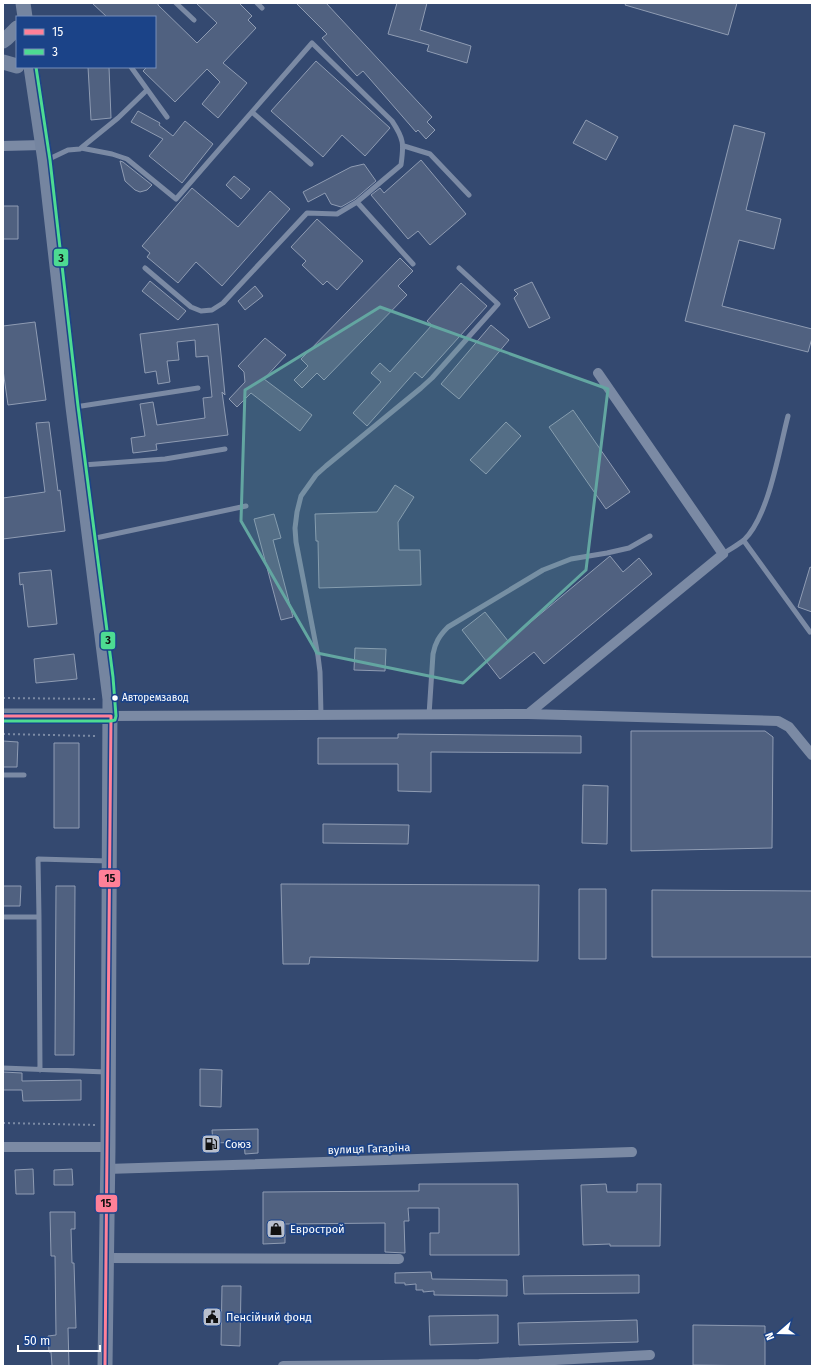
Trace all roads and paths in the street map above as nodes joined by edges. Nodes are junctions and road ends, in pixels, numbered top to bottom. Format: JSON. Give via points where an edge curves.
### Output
{"nodes":[{"id":1,"x":23,"y":3,"type":"edge"},
{"id":2,"x":176,"y":3,"type":"edge"},
{"id":3,"x":257,"y":3,"type":"edge"},
{"id":4,"x":262,"y":8,"type":"dead end"},
{"id":5,"x":25,"y":16,"type":"edge"},
{"id":6,"x":194,"y":20,"type":"dead end"},
{"id":7,"x":16,"y":29,"type":"edge"},
{"id":8,"x":3,"y":41,"type":"edge"},
{"id":9,"x":3,"y":62,"type":"edge"},
{"id":10,"x":16,"y":66,"type":"edge"},
{"id":11,"x":25,"y":68,"type":"edge"},
{"id":12,"x":132,"y":68,"type":"edge"},
{"id":13,"x":147,"y":90,"type":"junction"},
{"id":14,"x":252,"y":112,"type":"junction"},
{"id":15,"x":166,"y":116,"type":"dead end"},
{"id":16,"x":43,"y":145,"type":"junction"},
{"id":17,"x":3,"y":146,"type":"edge"},
{"id":18,"x":404,"y":146,"type":"junction"},
{"id":19,"x":81,"y":148,"type":"junction"},
{"id":20,"x":45,"y":161,"type":"junction"},
{"id":21,"x":311,"y":164,"type":"dead end"},
{"id":22,"x":469,"y":195,"type":"dead end"},
{"id":23,"x":357,"y":202,"type":"junction"},
{"id":24,"x":414,"y":264,"type":"dead end"},
{"id":25,"x":144,"y":268,"type":"dead end"},
{"id":26,"x":459,"y":268,"type":"dead end"},
{"id":27,"x":598,"y":373,"type":"dead end"},
{"id":28,"x":198,"y":388,"type":"dead end"},
{"id":29,"x":74,"y":407,"type":"junction"},
{"id":30,"x":788,"y":416,"type":"dead end"},
{"id":31,"x":225,"y":449,"type":"dead end"},
{"id":32,"x":81,"y":466,"type":"junction"},
{"id":33,"x":246,"y":506,"type":"dead end"},
{"id":34,"x":650,"y":536,"type":"dead end"},
{"id":35,"x":90,"y":539,"type":"junction"},
{"id":36,"x":744,"y":540,"type":"junction"},
{"id":37,"x":724,"y":554,"type":"junction"},
{"id":38,"x":810,"y":632,"type":"dead end"},
{"id":39,"x":3,"y":698,"type":"edge"},
{"id":40,"x":110,"y":699,"type":"junction"},
{"id":41,"x":528,"y":714,"type":"junction"},
{"id":42,"x":321,"y":715,"type":"junction"},
{"id":43,"x":428,"y":715,"type":"junction"},
{"id":44,"x":3,"y":716,"type":"edge"},
{"id":45,"x":111,"y":716,"type":"junction"},
{"id":46,"x":3,"y":734,"type":"edge"},
{"id":47,"x":110,"y":737,"type":"junction"},
{"id":48,"x":812,"y":755,"type":"edge"},
{"id":49,"x":3,"y":775,"type":"edge"},
{"id":50,"x":24,"y":775,"type":"dead end"},
{"id":51,"x":110,"y":861,"type":"junction"},
{"id":52,"x":3,"y":917,"type":"edge"},
{"id":53,"x":39,"y":917,"type":"junction"},
{"id":54,"x":3,"y":1068,"type":"edge"},
{"id":55,"x":40,"y":1070,"type":"junction"},
{"id":56,"x":108,"y":1072,"type":"junction"},
{"id":57,"x":3,"y":1124,"type":"edge"},
{"id":58,"x":108,"y":1125,"type":"junction"},
{"id":59,"x":3,"y":1147,"type":"edge"},
{"id":60,"x":108,"y":1147,"type":"junction"},
{"id":61,"x":632,"y":1152,"type":"dead end"},
{"id":62,"x":107,"y":1169,"type":"junction"},
{"id":63,"x":106,"y":1258,"type":"junction"},
{"id":64,"x":399,"y":1259,"type":"dead end"},
{"id":65,"x":650,"y":1355,"type":"dead end"},
{"id":66,"x":105,"y":1366,"type":"edge"},
{"id":67,"x":283,"y":1366,"type":"edge"}],
"edges":[{"from":1,"to":5,"type":"street"},
{"from":2,"to":6,"type":"lane"},
{"from":3,"to":4,"type":"lane"},
{"from":7,"to":8,"type":"street"},
{"from":9,"to":10,"type":"street"},
{"from":11,"to":16,"type":"street"},
{"from":12,"to":13,"type":"lane"},
{"from":13,"to":15,"type":"lane"},
{"from":13,"to":19,"type":"lane"},
{"from":14,"to":18,"type":"lane","via":[[312,43],[392,121],[400,133]]},
{"from":14,"to":19,"type":"lane","via":[[176,199],[127,159]]},
{"from":14,"to":21,"type":"lane"},
{"from":16,"to":17,"type":"street"},
{"from":16,"to":20,"type":"street"},
{"from":18,"to":22,"type":"lane","via":[[430,154]]},
{"from":18,"to":23,"type":"lane","via":[[401,165]]},
{"from":19,"to":20,"type":"lane","via":[[68,150]]},
{"from":20,"to":29,"type":"street"},
{"from":23,"to":24,"type":"lane"},
{"from":23,"to":25,"type":"lane","via":[[337,214],[307,212],[223,303],[212,310],[201,311],[191,307]]},
{"from":26,"to":42,"type":"lane","via":[[498,304],[432,378],[316,475],[301,496],[297,512],[296,542],[318,656]]},
{"from":27,"to":37,"type":"street"},
{"from":28,"to":29,"type":"lane"},
{"from":29,"to":32,"type":"street"},
{"from":30,"to":36,"type":"lane","via":[[768,497],[752,531]]},
{"from":31,"to":32,"type":"lane","via":[[165,459]]},
{"from":32,"to":35,"type":"street"},
{"from":33,"to":35,"type":"lane"},
{"from":34,"to":43,"type":"lane","via":[[629,548],[571,559],[543,570],[448,627],[440,635],[434,649]]},
{"from":35,"to":40,"type":"street"},
{"from":36,"to":37,"type":"lane"},
{"from":36,"to":38,"type":"lane"},
{"from":37,"to":41,"type":"street"},
{"from":39,"to":40,"type":"path"},
{"from":40,"to":45,"type":"street"},
{"from":41,"to":43,"type":"street"},
{"from":41,"to":48,"type":"street","via":[[778,721],[789,727]]},
{"from":42,"to":43,"type":"street"},
{"from":42,"to":45,"type":"street"},
{"from":44,"to":45,"type":"street"},
{"from":45,"to":47,"type":"street"},
{"from":46,"to":47,"type":"path"},
{"from":47,"to":51,"type":"street"},
{"from":49,"to":50,"type":"lane"},
{"from":51,"to":53,"type":"lane","via":[[38,859]]},
{"from":51,"to":56,"type":"street"},
{"from":52,"to":53,"type":"lane"},
{"from":53,"to":55,"type":"lane"},
{"from":54,"to":55,"type":"lane"},
{"from":55,"to":56,"type":"lane"},
{"from":56,"to":58,"type":"street"},
{"from":57,"to":58,"type":"path"},
{"from":58,"to":60,"type":"street"},
{"from":59,"to":60,"type":"street"},
{"from":60,"to":62,"type":"street"},
{"from":61,"to":62,"type":"street","name":"вулиця Гагаріна"},
{"from":62,"to":63,"type":"street"},
{"from":63,"to":64,"type":"street"},
{"from":63,"to":66,"type":"street"},
{"from":65,"to":67,"type":"street","via":[[479,1364]]}]}
